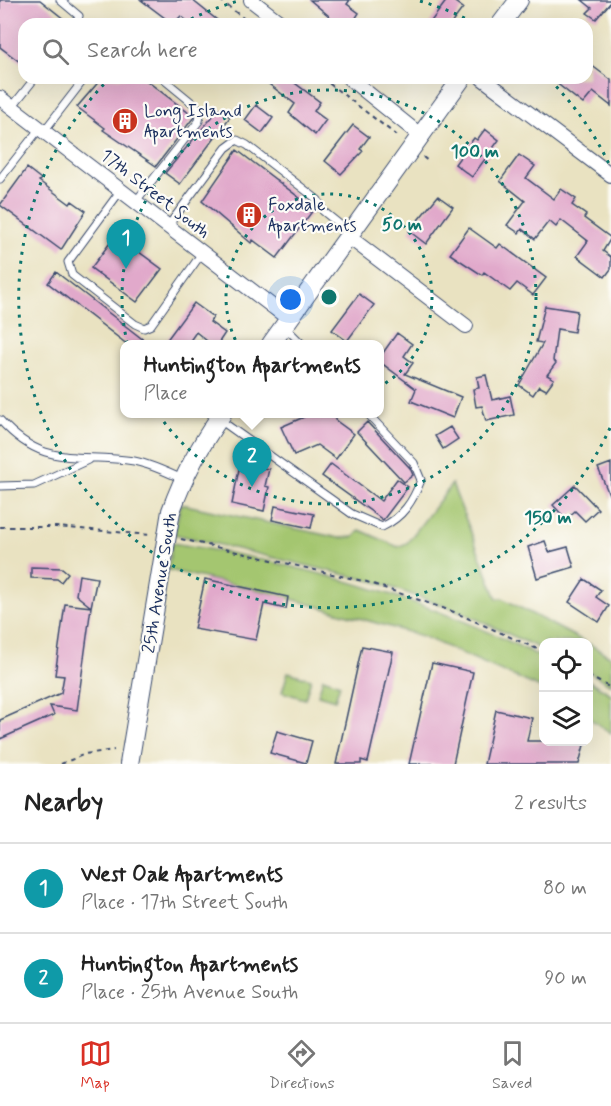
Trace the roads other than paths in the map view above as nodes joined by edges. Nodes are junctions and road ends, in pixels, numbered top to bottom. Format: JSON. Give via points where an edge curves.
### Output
{"nodes":[{"id":1,"x":60,"y":0,"type":"edge"},
{"id":2,"x":519,"y":0,"type":"edge"},
{"id":3,"x":258,"y":2,"type":"edge"},
{"id":4,"x":79,"y":18,"type":"edge"},
{"id":5,"x":275,"y":18,"type":"edge"},
{"id":6,"x":506,"y":18,"type":"edge"},
{"id":7,"x":30,"y":84,"type":"edge"},
{"id":8,"x":80,"y":84,"type":"edge"},
{"id":9,"x":170,"y":84,"type":"edge"},
{"id":10,"x":355,"y":84,"type":"edge"},
{"id":11,"x":458,"y":84,"type":"edge"},
{"id":12,"x":490,"y":84,"type":"edge"},
{"id":13,"x":0,"y":98,"type":"edge"},
{"id":14,"x":12,"y":107,"type":"junction"},
{"id":15,"x":42,"y":130,"type":"junction"},
{"id":16,"x":416,"y":142,"type":"junction"},
{"id":17,"x":611,"y":175,"type":"edge"},
{"id":18,"x":0,"y":179,"type":"edge"},
{"id":19,"x":121,"y":190,"type":"junction"},
{"id":20,"x":136,"y":201,"type":"junction"},
{"id":21,"x":168,"y":226,"type":"junction"},
{"id":22,"x":350,"y":236,"type":"junction"},
{"id":23,"x":202,"y":253,"type":"junction"},
{"id":24,"x":286,"y":322,"type":"junction"},
{"id":25,"x":466,"y":326,"type":"dead end"},
{"id":26,"x":274,"y":340,"type":"edge"},
{"id":27,"x":299,"y":340,"type":"edge"},
{"id":28,"x":219,"y":418,"type":"edge"},
{"id":29,"x":223,"y":418,"type":"edge"},
{"id":30,"x":372,"y":418,"type":"edge"},
{"id":31,"x":0,"y":420,"type":"edge"},
{"id":32,"x":88,"y":460,"type":"junction"},
{"id":33,"x":182,"y":479,"type":"junction"},
{"id":34,"x":0,"y":481,"type":"edge"},
{"id":35,"x":3,"y":486,"type":"edge"},
{"id":36,"x":129,"y":764,"type":"edge"}],
"edges":[{"from":1,"to":4,"type":"lane"},
{"from":2,"to":6,"type":"street"},
{"from":3,"to":5,"type":"street"},
{"from":7,"to":14,"type":"lane"},
{"from":8,"to":15,"type":"lane"},
{"from":9,"to":20,"type":"lane","via":[[201,110],[199,121]]},
{"from":10,"to":16,"type":"street"},
{"from":11,"to":16,"type":"street"},
{"from":12,"to":17,"type":"street"},
{"from":13,"to":14,"type":"street","name":"17th Street South"},
{"from":14,"to":15,"type":"street","name":"17th Street South"},
{"from":15,"to":18,"type":"lane"},
{"from":15,"to":19,"type":"street","name":"17th Street South"},
{"from":16,"to":22,"type":"street"},
{"from":19,"to":20,"type":"street","name":"17th Street South"},
{"from":19,"to":23,"type":"lane","via":[[68,262],[72,275],[144,328],[151,325]]},
{"from":20,"to":21,"type":"street","name":"17th Street South"},
{"from":21,"to":22,"type":"lane","via":[[226,148],[237,140],[318,200],[323,211]]},
{"from":21,"to":23,"type":"street","name":"17th Street South"},
{"from":22,"to":24,"type":"street"},
{"from":22,"to":25,"type":"street"},
{"from":23,"to":24,"type":"street","name":"17th Street South"},
{"from":24,"to":26,"type":"street"},
{"from":24,"to":27,"type":"lane"},
{"from":28,"to":33,"type":"street","name":"25th Avenue South"},
{"from":29,"to":30,"type":"lane","via":[[352,514],[382,526],[395,521],[413,500],[422,480],[414,463]]},
{"from":31,"to":32,"type":"lane","via":[[42,451]]},
{"from":32,"to":33,"type":"lane","via":[[137,462]]},
{"from":32,"to":35,"type":"lane","via":[[34,485]]},
{"from":33,"to":36,"type":"street","name":"25th Avenue South","via":[[166,536]]},
{"from":34,"to":35,"type":"lane"}]}
